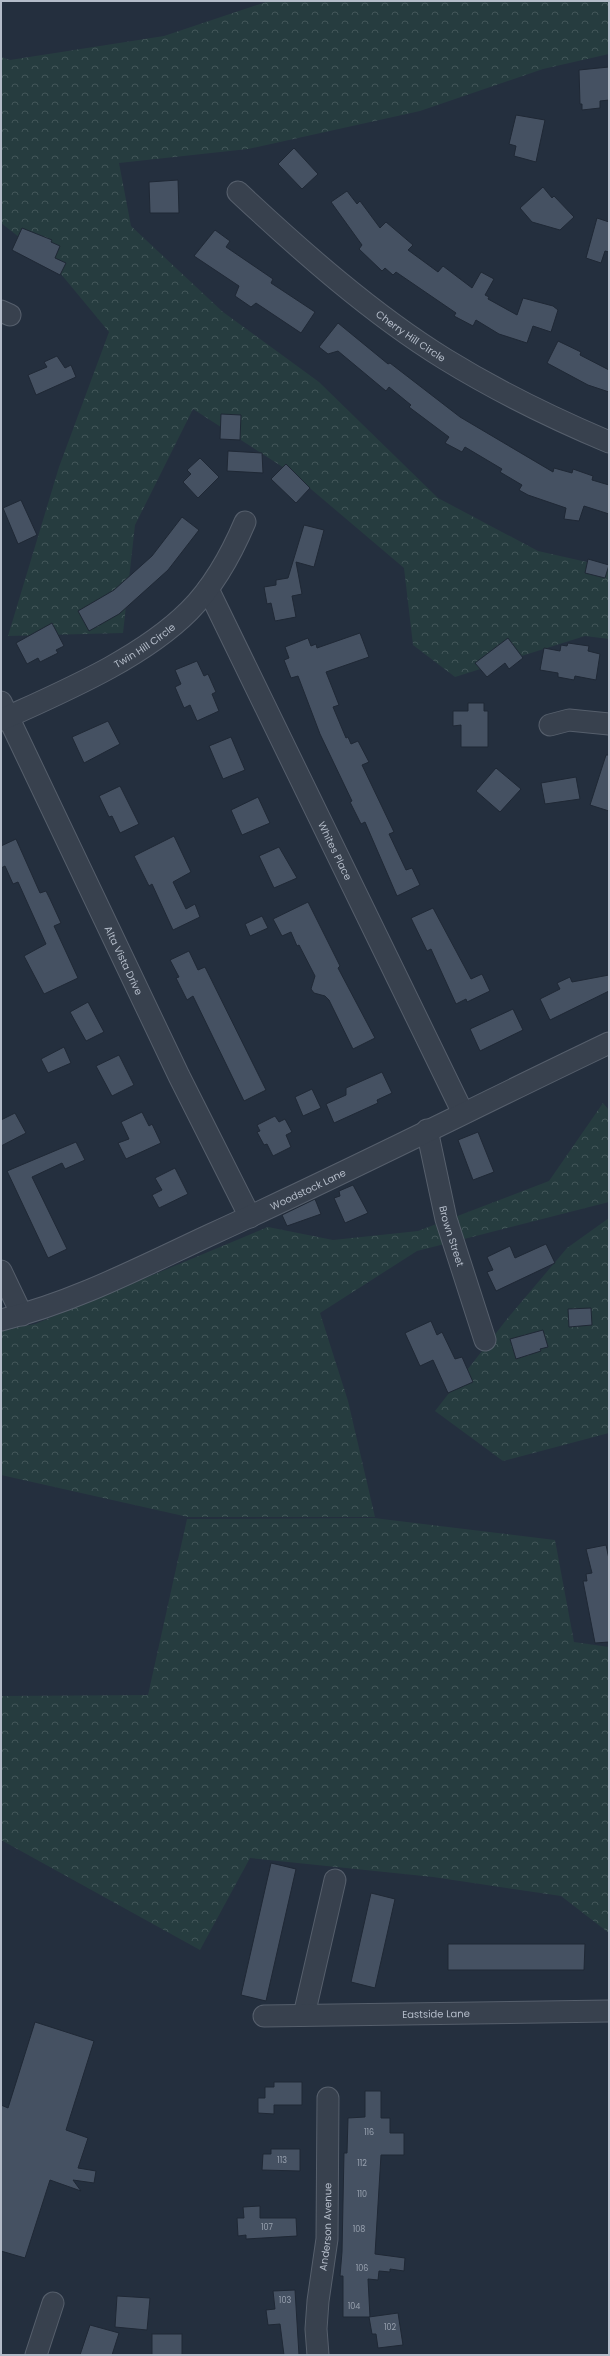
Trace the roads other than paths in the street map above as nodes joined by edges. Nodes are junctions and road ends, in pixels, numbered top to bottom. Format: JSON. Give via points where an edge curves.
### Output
{"nodes":[{"id":1,"x":238,"y":192,"type":"dead end"},
{"id":2,"x":609,"y":442,"type":"edge"},
{"id":3,"x":245,"y":522,"type":"dead end"},
{"id":4,"x":208,"y":589,"type":"junction"},
{"id":5,"x":3,"y":713,"type":"edge"},
{"id":6,"x":609,"y":724,"type":"edge"},
{"id":7,"x":550,"y":725,"type":"dead end"},
{"id":8,"x":609,"y":1043,"type":"edge"},
{"id":9,"x":463,"y":1113,"type":"junction"},
{"id":10,"x":427,"y":1130,"type":"junction"},
{"id":11,"x":250,"y":1217,"type":"junction"},
{"id":12,"x":1,"y":1271,"type":"edge"},
{"id":13,"x":22,"y":1315,"type":"junction"},
{"id":14,"x":1,"y":1320,"type":"edge"},
{"id":15,"x":485,"y":1340,"type":"dead end"},
{"id":16,"x":335,"y":1880,"type":"dead end"},
{"id":17,"x":609,"y":2011,"type":"edge"},
{"id":18,"x":304,"y":2015,"type":"junction"},
{"id":19,"x":264,"y":2016,"type":"dead end"},
{"id":20,"x":328,"y":2098,"type":"dead end"},
{"id":21,"x":53,"y":2304,"type":"dead end"},
{"id":22,"x":36,"y":2355,"type":"edge"},
{"id":23,"x":318,"y":2355,"type":"edge"}],
"edges":[{"from":1,"to":2,"type":"street","name":"Cherry Hill Circle","via":[[328,272],[444,358],[517,400]]},
{"from":3,"to":4,"type":"street","name":"Twin Hill Circle","via":[[235,545]]},
{"from":4,"to":5,"type":"street","name":"Twin Hill Circle","via":[[189,611],[141,649]]},
{"from":4,"to":9,"type":"street","name":"Whites Place"},
{"from":5,"to":11,"type":"street","name":"Alta Vista Drive"},
{"from":6,"to":7,"type":"street","via":[[569,720]]},
{"from":8,"to":9,"type":"street","name":"Woodstock Lane"},
{"from":9,"to":10,"type":"street","name":"Woodstock Lane"},
{"from":10,"to":11,"type":"street","name":"Woodstock Lane"},
{"from":10,"to":15,"type":"street","name":"Brown Street","via":[[446,1219]]},
{"from":11,"to":13,"type":"street","name":"Woodstock Lane","via":[[59,1304]]},
{"from":12,"to":13,"type":"street"},
{"from":13,"to":14,"type":"street","name":"Woodstock Lane"},
{"from":16,"to":18,"type":"street"},
{"from":17,"to":18,"type":"street","name":"Eastside Lane"},
{"from":18,"to":19,"type":"street","name":"Eastside Lane"},
{"from":20,"to":23,"type":"street","name":"Anderson Avenue","via":[[327,2239],[318,2301]]},
{"from":21,"to":22,"type":"street"}]}
